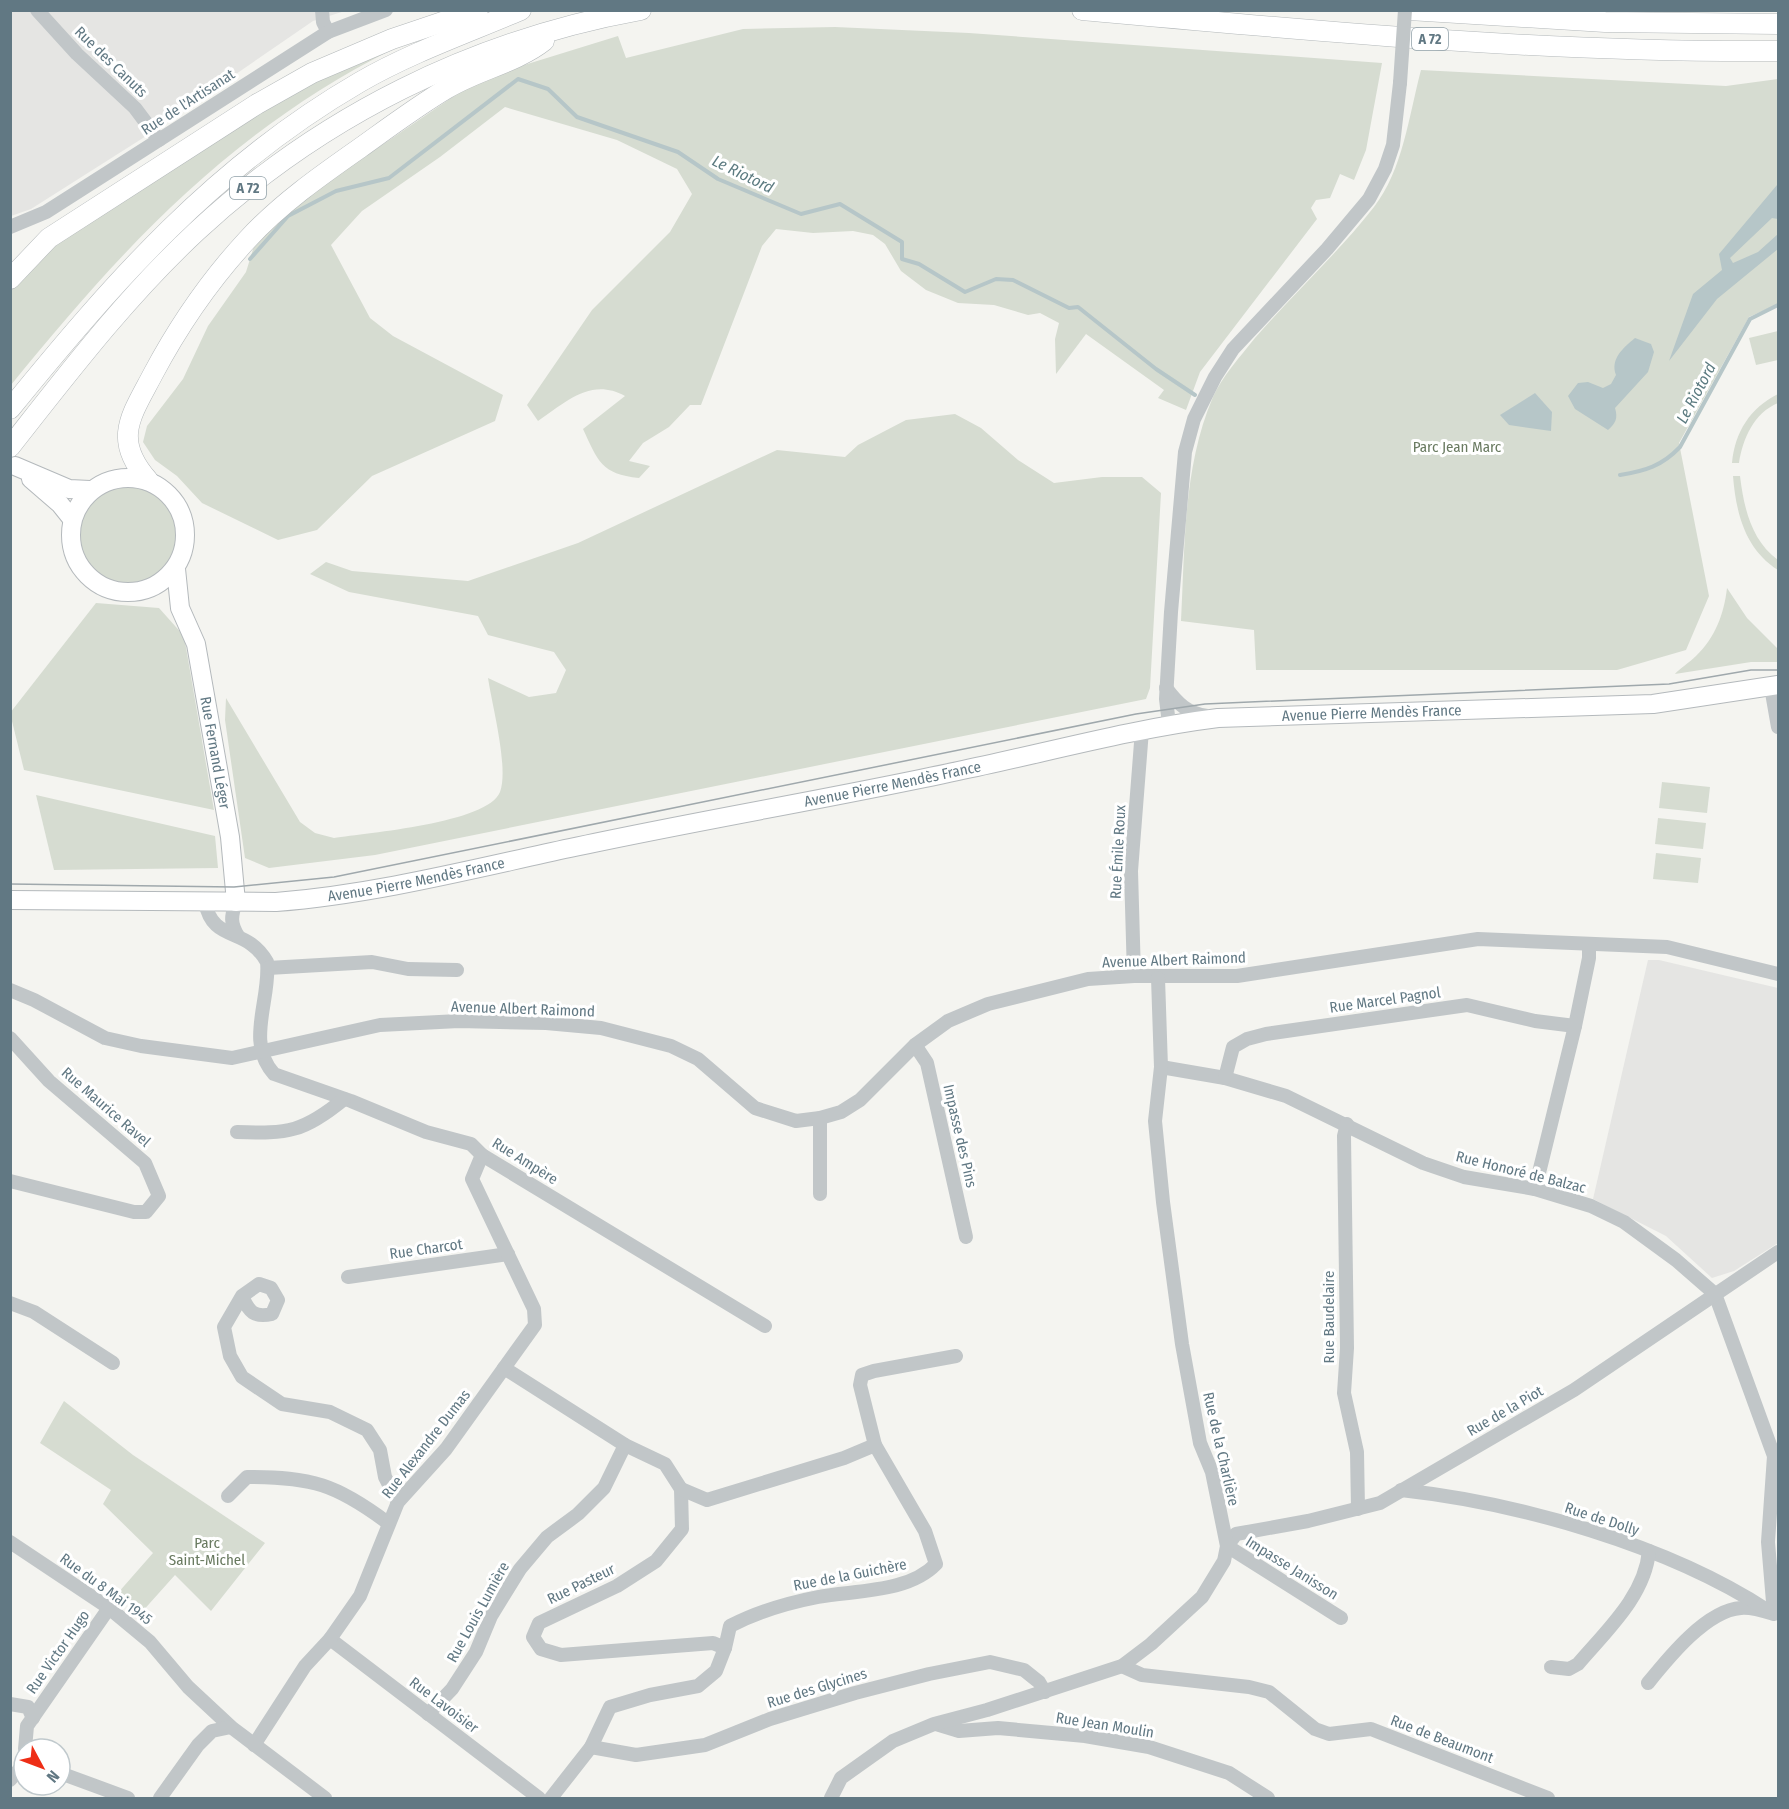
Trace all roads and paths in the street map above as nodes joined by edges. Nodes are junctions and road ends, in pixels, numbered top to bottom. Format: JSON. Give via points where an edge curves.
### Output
{"nodes":[{"id":1,"x":37,"y":10,"type":"edge"},
{"id":2,"x":322,"y":10,"type":"edge"},
{"id":3,"x":386,"y":10,"type":"edge"},
{"id":4,"x":478,"y":10,"type":"edge"},
{"id":5,"x":521,"y":10,"type":"edge"},
{"id":6,"x":641,"y":10,"type":"edge"},
{"id":7,"x":1082,"y":10,"type":"edge"},
{"id":8,"x":1407,"y":10,"type":"edge"},
{"id":9,"x":1779,"y":24,"type":"edge"},
{"id":10,"x":559,"y":28,"type":"junction"},
{"id":11,"x":328,"y":32,"type":"junction"},
{"id":12,"x":1779,"y":51,"type":"edge"},
{"id":13,"x":159,"y":140,"type":"junction"},
{"id":14,"x":10,"y":226,"type":"edge"},
{"id":15,"x":10,"y":279,"type":"edge"},
{"id":16,"x":10,"y":409,"type":"edge"},
{"id":17,"x":10,"y":447,"type":"edge"},
{"id":18,"x":148,"y":480,"type":"junction"},
{"id":19,"x":90,"y":490,"type":"junction"},
{"id":20,"x":72,"y":519,"type":"junction"},
{"id":21,"x":176,"y":569,"type":"junction"},
{"id":22,"x":148,"y":590,"type":"junction"},
{"id":23,"x":180,"y":608,"type":"junction"},
{"id":24,"x":1775,"y":686,"type":"edge"},
{"id":25,"x":1166,"y":688,"type":"junction"},
{"id":26,"x":1218,"y":718,"type":"junction"},
{"id":27,"x":1169,"y":724,"type":"junction"},
{"id":28,"x":1779,"y":727,"type":"edge"},
{"id":29,"x":1142,"y":730,"type":"junction"},
{"id":30,"x":10,"y":900,"type":"edge"},
{"id":31,"x":206,"y":902,"type":"junction"},
{"id":32,"x":236,"y":902,"type":"junction"},
{"id":33,"x":238,"y":936,"type":"junction"},
{"id":34,"x":1589,"y":944,"type":"junction"},
{"id":35,"x":268,"y":968,"type":"junction"},
{"id":36,"x":457,"y":970,"type":"dead end"},
{"id":37,"x":1779,"y":974,"type":"edge"},
{"id":38,"x":1134,"y":976,"type":"junction"},
{"id":39,"x":1158,"y":978,"type":"junction"},
{"id":40,"x":10,"y":982,"type":"edge"},
{"id":41,"x":10,"y":990,"type":"edge"},
{"id":42,"x":1575,"y":1026,"type":"junction"},
{"id":43,"x":10,"y":1038,"type":"edge"},
{"id":44,"x":915,"y":1045,"type":"junction"},
{"id":45,"x":189,"y":1050,"type":"junction"},
{"id":46,"x":265,"y":1050,"type":"junction"},
{"id":47,"x":1161,"y":1067,"type":"junction"},
{"id":48,"x":1224,"y":1078,"type":"junction"},
{"id":49,"x":344,"y":1099,"type":"junction"},
{"id":50,"x":820,"y":1119,"type":"junction"},
{"id":51,"x":1347,"y":1124,"type":"junction"},
{"id":52,"x":237,"y":1132,"type":"dead end"},
{"id":53,"x":482,"y":1155,"type":"junction"},
{"id":54,"x":10,"y":1181,"type":"edge"},
{"id":55,"x":1534,"y":1189,"type":"junction"},
{"id":56,"x":820,"y":1194,"type":"dead end"},
{"id":57,"x":966,"y":1237,"type":"dead end"},
{"id":58,"x":1779,"y":1252,"type":"edge"},
{"id":59,"x":508,"y":1254,"type":"junction"},
{"id":60,"x":348,"y":1277,"type":"dead end"},
{"id":61,"x":1715,"y":1294,"type":"junction"},
{"id":62,"x":242,"y":1296,"type":"dead end"},
{"id":63,"x":10,"y":1303,"type":"edge"},
{"id":64,"x":765,"y":1326,"type":"dead end"},
{"id":65,"x":956,"y":1356,"type":"dead end"},
{"id":66,"x":113,"y":1363,"type":"dead end"},
{"id":67,"x":504,"y":1368,"type":"junction"},
{"id":68,"x":625,"y":1445,"type":"junction"},
{"id":69,"x":875,"y":1445,"type":"junction"},
{"id":70,"x":681,"y":1489,"type":"junction"},
{"id":71,"x":1401,"y":1490,"type":"junction"},
{"id":72,"x":228,"y":1496,"type":"dead end"},
{"id":73,"x":398,"y":1502,"type":"junction"},
{"id":74,"x":1358,"y":1509,"type":"junction"},
{"id":75,"x":388,"y":1523,"type":"junction"},
{"id":76,"x":10,"y":1542,"type":"edge"},
{"id":77,"x":1227,"y":1546,"type":"junction"},
{"id":78,"x":1650,"y":1551,"type":"junction"},
{"id":79,"x":109,"y":1608,"type":"junction"},
{"id":80,"x":1776,"y":1616,"type":"edge"},
{"id":81,"x":1341,"y":1618,"type":"dead end"},
{"id":82,"x":330,"y":1639,"type":"junction"},
{"id":83,"x":725,"y":1648,"type":"junction"},
{"id":84,"x":1122,"y":1666,"type":"junction"},
{"id":85,"x":1551,"y":1666,"type":"dead end"},
{"id":86,"x":1648,"y":1683,"type":"dead end"},
{"id":87,"x":1045,"y":1692,"type":"junction"},
{"id":88,"x":10,"y":1704,"type":"edge"},
{"id":89,"x":987,"y":1710,"type":"junction"},
{"id":90,"x":428,"y":1714,"type":"junction"},
{"id":91,"x":33,"y":1718,"type":"junction"},
{"id":92,"x":934,"y":1724,"type":"junction"},
{"id":93,"x":231,"y":1727,"type":"junction"},
{"id":94,"x":998,"y":1728,"type":"junction"},
{"id":95,"x":26,"y":1737,"type":"edge"},
{"id":96,"x":254,"y":1745,"type":"junction"},
{"id":97,"x":591,"y":1747,"type":"junction"},
{"id":98,"x":72,"y":1777,"type":"edge"},
{"id":99,"x":128,"y":1798,"type":"edge"},
{"id":100,"x":160,"y":1798,"type":"edge"},
{"id":101,"x":325,"y":1798,"type":"edge"},
{"id":102,"x":539,"y":1798,"type":"edge"},
{"id":103,"x":551,"y":1798,"type":"edge"},
{"id":104,"x":831,"y":1798,"type":"edge"},
{"id":105,"x":1268,"y":1798,"type":"edge"},
{"id":106,"x":1548,"y":1798,"type":"edge"}],
"edges":[{"from":1,"to":13,"type":"street","name":"Rue des Canuts","via":[[135,108]]},
{"from":2,"to":11,"type":"street"},
{"from":3,"to":11,"type":"street","name":"Rue de l'Artisanat"},
{"from":4,"to":15,"type":"highway","via":[[392,39],[312,73],[257,104],[49,238]]},
{"from":5,"to":16,"type":"highway","number":"A 72","via":[[360,82],[277,136],[172,224],[86,315]]},
{"from":6,"to":10,"type":"highway","number":"A 72"},
{"from":7,"to":12,"type":"highway","number":"A 72","via":[[1553,47]]},
{"from":8,"to":9,"type":"highway","number":"A 72","via":[[1605,22]]},
{"from":8,"to":25,"type":"street","bridge":true,"via":[[1393,145],[1385,169],[1374,190],[1327,249],[1233,349],[1194,419],[1184,462]]},
{"from":10,"to":17,"type":"highway","number":"A 72","via":[[468,58],[392,93],[323,133],[258,180],[197,231],[142,288]]},
{"from":10,"to":18,"type":"highway","via":[[534,49],[476,73],[422,104],[321,175],[247,240],[177,336],[131,416],[127,438],[134,464]]},
{"from":11,"to":13,"type":"street","name":"Rue de l'Artisanat"},
{"from":13,"to":14,"type":"street","name":"Rue de l'Artisanat","via":[[46,212]]},
{"from":18,"to":19,"type":"main road","via":[[118,478]]},
{"from":18,"to":21,"type":"main road","via":[[169,494],[179,508],[185,541]]},
{"from":19,"to":20,"type":"main road"},
{"from":19,"to":20,"type":"main road","via":[[69,489],[15,466]]},
{"from":20,"to":22,"type":"main road","via":[[71,543],[84,572],[110,590]]},
{"from":21,"to":22,"type":"main road"},
{"from":21,"to":23,"type":"main road","name":"Rue Fernand Léger"},
{"from":22,"to":23,"type":"main road"},
{"from":23,"to":32,"type":"main road","name":"Rue Fernand Léger","via":[[196,644],[230,837]]},
{"from":24,"to":26,"type":"main road","name":"Avenue Pierre Mendès France","via":[[1653,704]]},
{"from":24,"to":28,"type":"street"},
{"from":25,"to":26,"type":"street","via":[[1191,714]]},
{"from":25,"to":27,"type":"street"},
{"from":26,"to":27,"type":"main road","name":"Avenue Pierre Mendès France"},
{"from":27,"to":29,"type":"main road","name":"Avenue Pierre Mendès France"},
{"from":29,"to":32,"type":"main road","name":"Avenue Pierre Mendès France","via":[[366,892]]},
{"from":29,"to":38,"type":"street","name":"Rue Émile Roux","via":[[1131,871]]},
{"from":30,"to":31,"type":"main road","name":"Avenue Pierre Mendès France"},
{"from":31,"to":32,"type":"main road","name":"Avenue Pierre Mendès France"},
{"from":31,"to":33,"type":"street","via":[[208,916],[218,928]]},
{"from":32,"to":33,"type":"street","via":[[231,916]]},
{"from":33,"to":35,"type":"street","via":[[260,950]]},
{"from":34,"to":37,"type":"street","name":"Avenue Albert Raimond","via":[[1666,947]]},
{"from":34,"to":39,"type":"street","name":"Avenue Albert Raimond","via":[[1478,939],[1237,976]]},
{"from":34,"to":42,"type":"street"},
{"from":35,"to":36,"type":"street","via":[[372,962],[408,969]]},
{"from":35,"to":46,"type":"street"},
{"from":38,"to":39,"type":"street","name":"Avenue Albert Raimond"},
{"from":38,"to":44,"type":"street","name":"Avenue Albert Raimond","via":[[1088,979],[988,1004],[948,1021]]},
{"from":39,"to":47,"type":"street","name":"Rue de la Charlière"},
{"from":40,"to":45,"type":"street","name":"Avenue Albert Raimond","via":[[108,1031]]},
{"from":41,"to":45,"type":"street","name":"Avenue Albert Raimond","via":[[105,1038]]},
{"from":42,"to":48,"type":"street","name":"Rue Marcel Pagnol","via":[[1467,1005],[1266,1034],[1233,1047]]},
{"from":42,"to":55,"type":"street"},
{"from":43,"to":54,"type":"street","name":"Rue Maurice Ravel","via":[[49,1080],[145,1163],[159,1196],[146,1212],[134,1212]]},
{"from":44,"to":50,"type":"street","name":"Avenue Albert Raimond","via":[[860,1100]]},
{"from":44,"to":57,"type":"street","name":"Impasse des Pins","via":[[927,1063]]},
{"from":45,"to":46,"type":"street","name":"Avenue Albert Raimond","via":[[232,1058]]},
{"from":46,"to":49,"type":"street","name":"Rue Ampère","via":[[266,1065],[274,1074]]},
{"from":46,"to":50,"type":"street","name":"Avenue Albert Raimond","via":[[391,1025],[459,1021],[601,1028],[646,1037],[689,1055],[755,1108],[796,1121]]},
{"from":47,"to":48,"type":"street","name":"Rue Honoré de Balzac"},
{"from":47,"to":77,"type":"street","name":"Rue de la Charlière","via":[[1155,1121],[1182,1344],[1200,1443],[1212,1472]]},
{"from":48,"to":51,"type":"street","name":"Rue Honoré de Balzac","via":[[1286,1096]]},
{"from":49,"to":52,"type":"street","via":[[296,1130]]},
{"from":49,"to":53,"type":"street","name":"Rue Ampère","via":[[426,1132],[471,1144]]},
{"from":50,"to":56,"type":"street"},
{"from":51,"to":55,"type":"street","name":"Rue Honoré de Balzac","via":[[1423,1163],[1464,1178]]},
{"from":51,"to":74,"type":"street","name":"Rue Baudelaire","via":[[1344,1393],[1357,1452]]},
{"from":53,"to":59,"type":"street","name":"Rue Alexandre Dumas","via":[[472,1179]]},
{"from":53,"to":64,"type":"street","name":"Rue Ampère"},
{"from":55,"to":61,"type":"street","name":"Rue Honoré de Balzac","via":[[1591,1206],[1624,1222]]},
{"from":58,"to":61,"type":"street","name":"Rue de la Piot"},
{"from":59,"to":60,"type":"street","name":"Rue Charcot"},
{"from":59,"to":67,"type":"street","name":"Rue Alexandre Dumas","via":[[534,1309],[535,1325]]},
{"from":61,"to":71,"type":"street","name":"Rue de la Piot","via":[[1574,1390]]},
{"from":61,"to":80,"type":"street","name":"Rue Honoré de Balzac","via":[[1774,1456],[1768,1542]]},
{"from":62,"to":73,"type":"street","via":[[224,1327],[230,1356],[242,1377],[282,1404],[330,1412],[368,1430],[380,1450],[385,1477]]},
{"from":63,"to":66,"type":"street","via":[[34,1312]]},
{"from":65,"to":69,"type":"street","name":"Rue de la Guichère","via":[[862,1375],[860,1385]]},
{"from":67,"to":68,"type":"street"},
{"from":67,"to":73,"type":"street","name":"Rue Alexandre Dumas","via":[[446,1449]]},
{"from":68,"to":70,"type":"street","via":[[665,1464]]},
{"from":68,"to":90,"type":"street","name":"Rue Louis Lumière","via":[[604,1488],[547,1537],[520,1569],[464,1671]]},
{"from":69,"to":70,"type":"street","via":[[707,1500]]},
{"from":69,"to":83,"type":"street","name":"Rue de la Guichère","via":[[925,1531],[936,1564],[925,1576],[887,1587],[760,1611],[730,1626]]},
{"from":70,"to":83,"type":"street","name":"Rue Pasteur","via":[[682,1529],[656,1560],[617,1587],[539,1623],[533,1637],[541,1649],[561,1655],[713,1643]]},
{"from":71,"to":74,"type":"street","name":"Rue de la Piot","via":[[1380,1503]]},
{"from":71,"to":78,"type":"street","name":"Rue de Dolly","via":[[1533,1514]]},
{"from":72,"to":75,"type":"street","via":[[247,1477],[321,1482],[362,1503]]},
{"from":73,"to":75,"type":"street","name":"Rue Alexandre Dumas"},
{"from":74,"to":77,"type":"street","name":"Rue de la Piot","via":[[1236,1534]]},
{"from":75,"to":82,"type":"street","name":"Rue Alexandre Dumas","via":[[360,1596]]},
{"from":76,"to":79,"type":"street","name":"Rue du 8 Mai 1945"},
{"from":77,"to":81,"type":"street","name":"Impasse Janisson"},
{"from":77,"to":84,"type":"street","via":[[1224,1561],[1202,1597]]},
{"from":78,"to":80,"type":"street","name":"Rue de Dolly","via":[[1738,1591]]},
{"from":78,"to":85,"type":"street","via":[[1648,1567],[1637,1591],[1584,1657],[1569,1669]]},
{"from":79,"to":91,"type":"street","name":"Rue Victor Hugo"},
{"from":79,"to":93,"type":"street","name":"Rue du 8 Mai 1945","via":[[150,1642],[188,1687]]},
{"from":80,"to":86,"type":"street","via":[[1743,1607],[1720,1612],[1667,1660]]},
{"from":82,"to":90,"type":"street","name":"Rue Lavoisier"},
{"from":82,"to":96,"type":"street","name":"Rue Alexandre Dumas","via":[[305,1666]]},
{"from":83,"to":97,"type":"street","via":[[716,1671],[698,1686],[610,1707]]},
{"from":84,"to":87,"type":"street"},
{"from":84,"to":106,"type":"street","name":"Rue de Beaumont","via":[[1142,1675],[1269,1692],[1315,1729],[1329,1734],[1371,1729]]},
{"from":87,"to":89,"type":"street"},
{"from":87,"to":97,"type":"street","name":"Rue des Glycines","via":[[1040,1682],[1024,1670],[990,1662],[855,1693],[770,1719],[705,1745],[636,1755]]},
{"from":88,"to":91,"type":"street","via":[[28,1707]]},
{"from":89,"to":92,"type":"street"},
{"from":89,"to":94,"type":"street","via":[[991,1723]]},
{"from":90,"to":102,"type":"street","name":"Rue Lavoisier"},
{"from":91,"to":95,"type":"street","name":"Rue Victor Hugo"},
{"from":92,"to":94,"type":"street","name":"Rue Jean Moulin","via":[[959,1731]]},
{"from":92,"to":104,"type":"street","via":[[873,1754],[841,1778]]},
{"from":93,"to":96,"type":"street","name":"Rue du 8 Mai 1945"},
{"from":93,"to":100,"type":"street","via":[[213,1731],[198,1744]]},
{"from":94,"to":105,"type":"street","name":"Rue Jean Moulin","via":[[1149,1747],[1229,1773]]},
{"from":96,"to":101,"type":"street","name":"Rue du 8 Mai 1945"},
{"from":97,"to":103,"type":"street"},
{"from":98,"to":99,"type":"street"}]}
